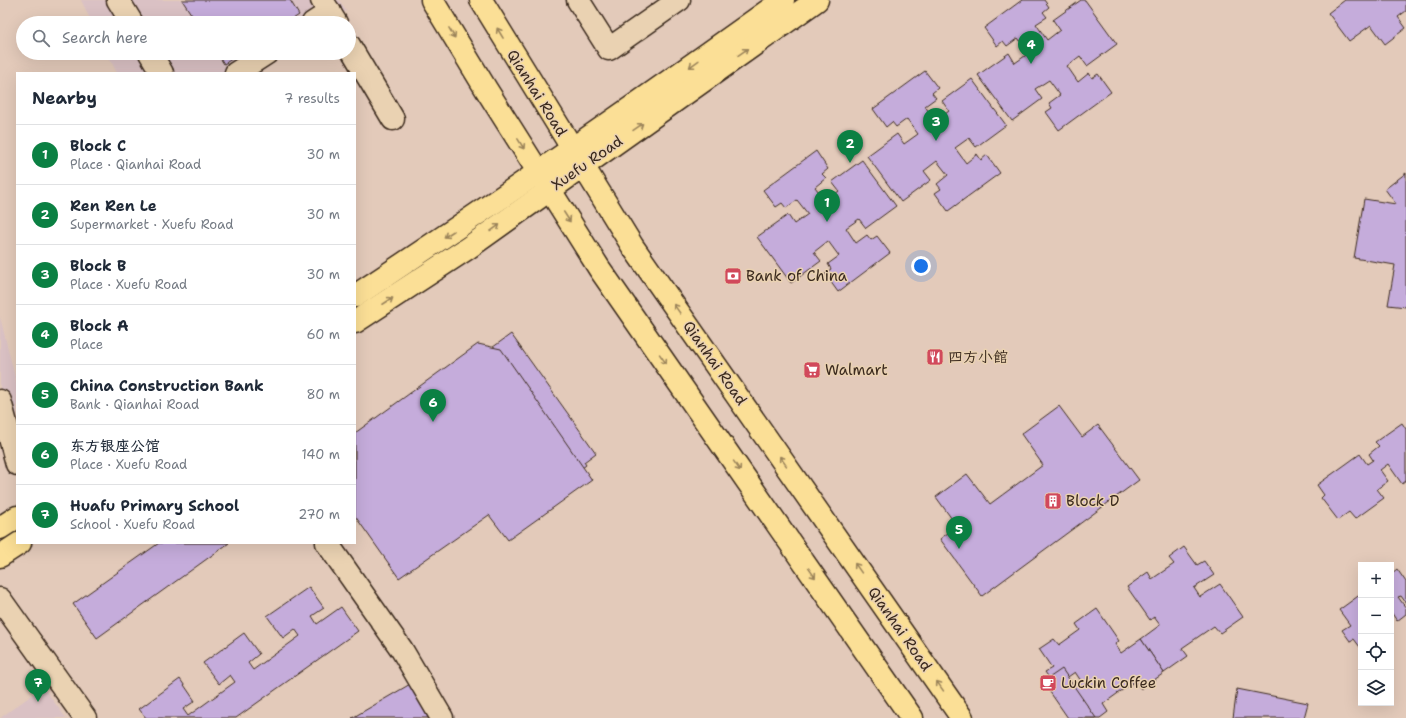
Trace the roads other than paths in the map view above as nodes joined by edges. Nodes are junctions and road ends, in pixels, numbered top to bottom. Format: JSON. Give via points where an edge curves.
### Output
{"nodes":[{"id":1,"x":118,"y":0,"type":"edge"},
{"id":2,"x":432,"y":0,"type":"edge"},
{"id":3,"x":480,"y":0,"type":"edge"},
{"id":4,"x":578,"y":0,"type":"edge"},
{"id":5,"x":679,"y":0,"type":"edge"},
{"id":6,"x":783,"y":0,"type":"edge"},
{"id":7,"x":817,"y":0,"type":"edge"},
{"id":8,"x":128,"y":16,"type":"edge"},
{"id":9,"x":356,"y":57,"type":"edge"},
{"id":10,"x":154,"y":60,"type":"edge"},
{"id":11,"x":256,"y":60,"type":"edge"},
{"id":12,"x":161,"y":72,"type":"edge"},
{"id":13,"x":238,"y":72,"type":"edge"},
{"id":14,"x":393,"y":119,"type":"dead end"},
{"id":15,"x":578,"y":158,"type":"junction"},
{"id":16,"x":544,"y":181,"type":"junction"},
{"id":17,"x":356,"y":295,"type":"edge"},
{"id":18,"x":356,"y":321,"type":"edge"},
{"id":19,"x":0,"y":401,"type":"edge"},
{"id":20,"x":16,"y":460,"type":"edge"},
{"id":21,"x":16,"y":518,"type":"edge"},
{"id":22,"x":0,"y":528,"type":"edge"},
{"id":23,"x":18,"y":544,"type":"edge"},
{"id":24,"x":328,"y":544,"type":"edge"},
{"id":25,"x":0,"y":556,"type":"edge"},
{"id":26,"x":0,"y":599,"type":"edge"},
{"id":27,"x":85,"y":718,"type":"edge"},
{"id":28,"x":442,"y":718,"type":"edge"},
{"id":29,"x":912,"y":718,"type":"edge"},
{"id":30,"x":962,"y":718,"type":"edge"}],
"edges":[{"from":1,"to":8,"type":"street"},
{"from":2,"to":16,"type":"main road","one_way":true},
{"from":15,"to":3,"type":"main road","name":"Qianhai Road","one_way":true},
{"from":4,"to":5,"type":"street","via":[[609,49]]},
{"from":6,"to":15,"type":"main road","name":"Xuefu Road","one_way":true},
{"from":15,"to":7,"type":"main road","name":"Xuefu Road","one_way":true},
{"from":9,"to":14,"type":"street"},
{"from":10,"to":12,"type":"street"},
{"from":11,"to":13,"type":"street"},
{"from":15,"to":16,"type":"main road","name":"Xuefu Road"},
{"from":30,"to":15,"type":"main road","name":"Qianhai Road","one_way":true,"via":[[633,247]]},
{"from":16,"to":17,"type":"main road","name":"Xuefu Road","one_way":true,"via":[[458,228]]},
{"from":18,"to":16,"type":"main road","name":"Xuefu Road","one_way":true,"via":[[468,248]]},
{"from":16,"to":29,"type":"main road","one_way":true,"via":[[599,268]]},
{"from":19,"to":20,"type":"street"},
{"from":21,"to":22,"type":"main road"},
{"from":23,"to":25,"type":"main road"},
{"from":24,"to":28,"type":"street","via":[[402,650]]},
{"from":26,"to":27,"type":"street"}]}
